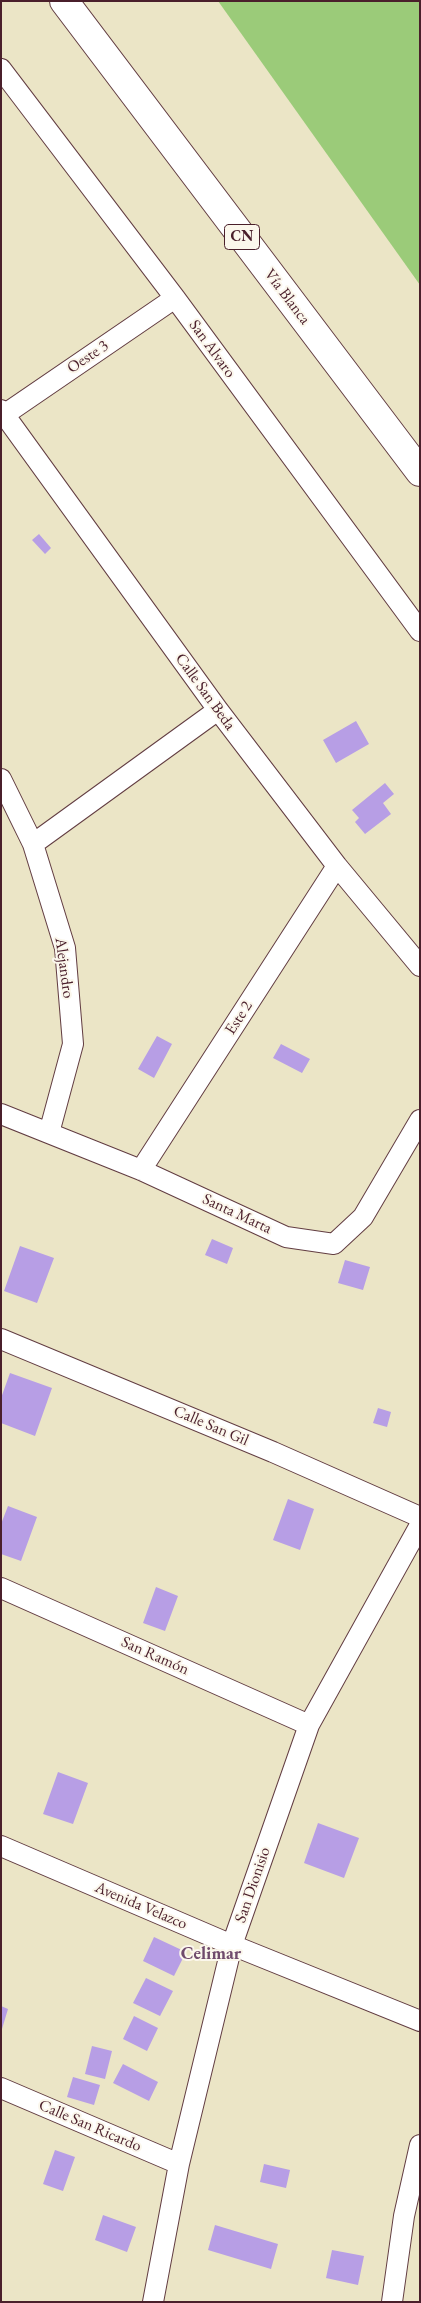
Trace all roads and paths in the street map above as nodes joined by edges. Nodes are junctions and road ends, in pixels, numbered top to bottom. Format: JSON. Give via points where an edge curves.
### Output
{"nodes":[{"id":1,"x":64,"y":1,"type":"edge"},
{"id":2,"x":1,"y":69,"type":"edge"},
{"id":3,"x":175,"y":298,"type":"junction"},
{"id":4,"x":2,"y":414,"type":"edge"},
{"id":5,"x":420,"y":472,"type":"edge"},
{"id":6,"x":420,"y":631,"type":"edge"},
{"id":7,"x":218,"y":710,"type":"junction"},
{"id":8,"x":1,"y":780,"type":"edge"},
{"id":9,"x":34,"y":844,"type":"junction"},
{"id":10,"x":337,"y":866,"type":"junction"},
{"id":11,"x":420,"y":966,"type":"edge"},
{"id":12,"x":1,"y":1114,"type":"edge"},
{"id":13,"x":420,"y":1120,"type":"edge"},
{"id":14,"x":49,"y":1134,"type":"junction"},
{"id":15,"x":141,"y":1170,"type":"junction"},
{"id":16,"x":1,"y":1339,"type":"edge"},
{"id":17,"x":420,"y":1517,"type":"edge"},
{"id":18,"x":420,"y":1525,"type":"edge"},
{"id":19,"x":1,"y":1588,"type":"edge"},
{"id":20,"x":309,"y":1725,"type":"junction"},
{"id":21,"x":1,"y":1846,"type":"edge"},
{"id":22,"x":232,"y":1944,"type":"junction"},
{"id":23,"x":420,"y":2021,"type":"edge"},
{"id":24,"x":1,"y":2088,"type":"edge"},
{"id":25,"x":420,"y":2145,"type":"edge"},
{"id":26,"x":179,"y":2164,"type":"junction"},
{"id":27,"x":154,"y":2302,"type":"edge"},
{"id":28,"x":392,"y":2302,"type":"edge"}],
"edges":[{"from":1,"to":5,"type":"highway","name":"Vía Blanca","number":"CN"},
{"from":2,"to":3,"type":"street","name":"San Alvaro"},
{"from":3,"to":4,"type":"street","name":"Oeste 3"},
{"from":3,"to":6,"type":"street","name":"San Alvaro"},
{"from":4,"to":7,"type":"street","name":"Calle San Beda"},
{"from":7,"to":9,"type":"street"},
{"from":7,"to":10,"type":"street","name":"Calle San Beda"},
{"from":8,"to":9,"type":"street","name":"Alejandro"},
{"from":9,"to":14,"type":"street","name":"Alejandro","via":[[64,948],[73,1044]]},
{"from":10,"to":11,"type":"street","name":"Calle San Beda"},
{"from":10,"to":15,"type":"street","name":"Este 2"},
{"from":12,"to":14,"type":"street","name":"Santa Marta"},
{"from":13,"to":15,"type":"street","name":"Santa Marta","via":[[363,1217],[334,1244],[286,1237]]},
{"from":14,"to":15,"type":"street","name":"Santa Marta"},
{"from":16,"to":17,"type":"street","name":"Calle San Gil","via":[[274,1452]]},
{"from":18,"to":20,"type":"street","name":"San Dionisio"},
{"from":19,"to":20,"type":"street","name":"San Ramón"},
{"from":20,"to":22,"type":"street","name":"San Dionisio"},
{"from":21,"to":22,"type":"street","name":"Avenida Velazco"},
{"from":22,"to":23,"type":"street","name":"Avenida Velazco"},
{"from":22,"to":26,"type":"street","name":"San Dionisio"},
{"from":24,"to":26,"type":"street","name":"Calle San Ricardo"},
{"from":25,"to":28,"type":"street","via":[[404,2216]]},
{"from":26,"to":27,"type":"street","name":"San Dionisio"}]}
